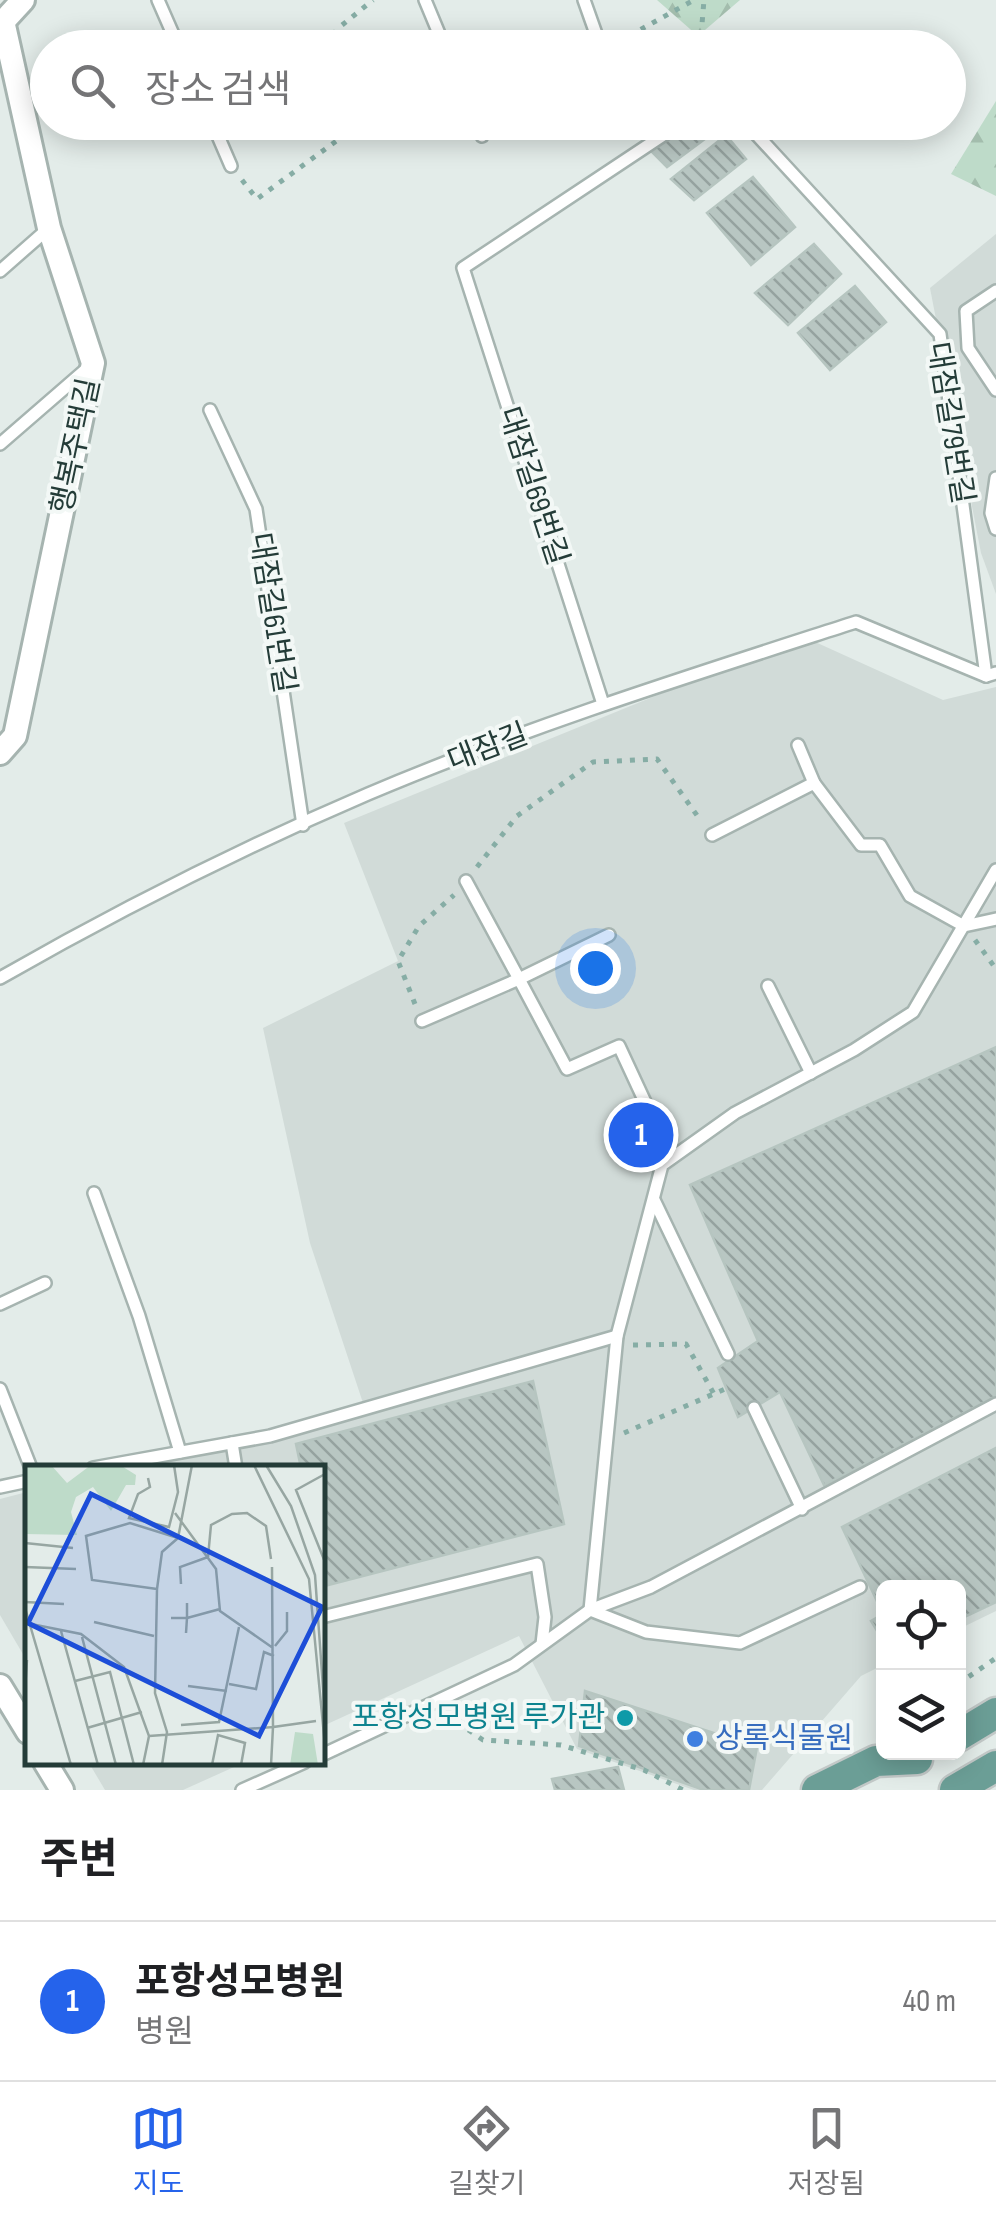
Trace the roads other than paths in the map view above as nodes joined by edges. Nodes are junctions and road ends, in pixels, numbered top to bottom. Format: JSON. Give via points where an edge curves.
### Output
{"nodes":[{"id":1,"x":23,"y":0,"type":"edge"},
{"id":2,"x":158,"y":0,"type":"edge"},
{"id":3,"x":425,"y":0,"type":"edge"},
{"id":4,"x":584,"y":0,"type":"edge"},
{"id":5,"x":2,"y":23,"type":"edge"},
{"id":6,"x":171,"y":30,"type":"edge"},
{"id":7,"x":438,"y":30,"type":"edge"},
{"id":8,"x":597,"y":30,"type":"edge"},
{"id":9,"x":220,"y":140,"type":"edge"},
{"id":10,"x":656,"y":140,"type":"edge"},
{"id":11,"x":762,"y":140,"type":"edge"},
{"id":12,"x":231,"y":166,"type":"road end"},
{"id":13,"x":49,"y":228,"type":"junction"},
{"id":14,"x":0,"y":271,"type":"edge"},
{"id":15,"x":996,"y":291,"type":"edge"},
{"id":16,"x":93,"y":363,"type":"junction"},
{"id":17,"x":996,"y":390,"type":"edge"},
{"id":18,"x":210,"y":410,"type":"dead end"},
{"id":19,"x":0,"y":444,"type":"edge"},
{"id":20,"x":996,"y":478,"type":"edge"},
{"id":21,"x":996,"y":529,"type":"edge"},
{"id":22,"x":991,"y":675,"type":"edge"},
{"id":23,"x":603,"y":704,"type":"junction"},
{"id":24,"x":5,"y":736,"type":"edge"},
{"id":25,"x":798,"y":746,"type":"dead end"},
{"id":26,"x":814,"y":783,"type":"junction"},
{"id":27,"x":303,"y":824,"type":"junction"},
{"id":28,"x":712,"y":836,"type":"road end"},
{"id":29,"x":996,"y":870,"type":"edge"},
{"id":30,"x":466,"y":881,"type":"road end"},
{"id":31,"x":996,"y":918,"type":"edge"},
{"id":32,"x":964,"y":926,"type":"junction"},
{"id":33,"x":609,"y":935,"type":"dead end"},
{"id":34,"x":0,"y":978,"type":"edge"},
{"id":35,"x":518,"y":979,"type":"junction"},
{"id":36,"x":768,"y":986,"type":"dead end"},
{"id":37,"x":422,"y":1021,"type":"road end"},
{"id":38,"x":811,"y":1073,"type":"junction"},
{"id":39,"x":672,"y":1158,"type":"junction"},
{"id":40,"x":94,"y":1193,"type":"dead end"},
{"id":41,"x":654,"y":1200,"type":"junction"},
{"id":42,"x":45,"y":1283,"type":"dead end"},
{"id":43,"x":0,"y":1304,"type":"edge"},
{"id":44,"x":616,"y":1343,"type":"junction"},
{"id":45,"x":728,"y":1354,"type":"dead end"},
{"id":46,"x":0,"y":1389,"type":"edge"},
{"id":47,"x":996,"y":1404,"type":"edge"},
{"id":48,"x":754,"y":1408,"type":"dead end"},
{"id":49,"x":232,"y":1443,"type":"junction"},
{"id":50,"x":180,"y":1452,"type":"junction"},
{"id":51,"x":30,"y":1465,"type":"edge"},
{"id":52,"x":109,"y":1465,"type":"edge"},
{"id":53,"x":236,"y":1465,"type":"edge"},
{"id":54,"x":25,"y":1482,"type":"edge"},
{"id":55,"x":0,"y":1486,"type":"edge"},
{"id":56,"x":802,"y":1509,"type":"junction"},
{"id":57,"x":860,"y":1586,"type":"dead end"},
{"id":58,"x":590,"y":1610,"type":"junction"},
{"id":59,"x":325,"y":1616,"type":"edge"},
{"id":60,"x":542,"y":1644,"type":"junction"},
{"id":61,"x":0,"y":1686,"type":"edge"},
{"id":62,"x":996,"y":1713,"type":"edge"},
{"id":63,"x":25,"y":1727,"type":"edge"},
{"id":64,"x":966,"y":1731,"type":"edge"},
{"id":65,"x":325,"y":1754,"type":"edge"},
{"id":66,"x":891,"y":1760,"type":"edge"},
{"id":67,"x":915,"y":1760,"type":"edge"},
{"id":68,"x":48,"y":1765,"type":"edge"},
{"id":69,"x":298,"y":1765,"type":"edge"},
{"id":70,"x":996,"y":1766,"type":"edge"},
{"id":71,"x":62,"y":1790,"type":"edge"},
{"id":72,"x":242,"y":1790,"type":"edge"},
{"id":73,"x":817,"y":1790,"type":"edge"},
{"id":74,"x":863,"y":1790,"type":"edge"},
{"id":75,"x":955,"y":1790,"type":"edge"}],
"edges":[{"from":1,"to":5,"type":"street"},
{"from":2,"to":6,"type":"lane"},
{"from":3,"to":7,"type":"lane"},
{"from":4,"to":8,"type":"lane"},
{"from":5,"to":13,"type":"street","name":"행복주택길"},
{"from":9,"to":12,"type":"lane"},
{"from":10,"to":23,"type":"lane","name":"대잠길69번길","via":[[463,268]]},
{"from":11,"to":22,"type":"lane","name":"대잠길79번길","via":[[940,334]]},
{"from":13,"to":14,"type":"lane"},
{"from":13,"to":16,"type":"street","name":"행복주택길"},
{"from":15,"to":17,"type":"lane","via":[[966,310],[968,348]]},
{"from":16,"to":19,"type":"lane"},
{"from":16,"to":24,"type":"street","name":"행복주택길"},
{"from":18,"to":27,"type":"lane","name":"대잠길61번길","via":[[256,509]]},
{"from":20,"to":21,"type":"lane"},
{"from":22,"to":23,"type":"lane","name":"대잠길","via":[[856,622]]},
{"from":23,"to":27,"type":"lane","name":"대잠길"},
{"from":25,"to":26,"type":"lane"},
{"from":26,"to":28,"type":"lane"},
{"from":26,"to":32,"type":"lane","via":[[861,845],[880,844],[910,896]]},
{"from":27,"to":34,"type":"lane","name":"대잠길","via":[[123,908]]},
{"from":29,"to":32,"type":"lane"},
{"from":30,"to":35,"type":"lane"},
{"from":31,"to":32,"type":"lane"},
{"from":32,"to":38,"type":"lane","via":[[913,1012]]},
{"from":33,"to":35,"type":"lane"},
{"from":35,"to":37,"type":"lane"},
{"from":35,"to":39,"type":"lane","via":[[567,1069],[620,1046]]},
{"from":36,"to":38,"type":"lane"},
{"from":38,"to":39,"type":"lane","via":[[735,1113]]},
{"from":39,"to":41,"type":"lane","via":[[662,1165]]},
{"from":40,"to":50,"type":"lane"},
{"from":41,"to":44,"type":"lane"},
{"from":41,"to":45,"type":"lane"},
{"from":42,"to":43,"type":"lane"},
{"from":44,"to":49,"type":"lane"},
{"from":44,"to":58,"type":"lane"},
{"from":46,"to":51,"type":"lane"},
{"from":47,"to":56,"type":"lane"},
{"from":48,"to":56,"type":"lane"},
{"from":49,"to":50,"type":"lane"},
{"from":49,"to":53,"type":"lane"},
{"from":50,"to":52,"type":"lane"},
{"from":54,"to":55,"type":"lane"},
{"from":56,"to":58,"type":"lane","via":[[652,1587]]},
{"from":57,"to":58,"type":"lane","via":[[740,1643],[646,1632]]},
{"from":58,"to":60,"type":"lane"},
{"from":59,"to":60,"type":"lane","via":[[537,1564]]},
{"from":60,"to":65,"type":"lane","via":[[514,1665]]},
{"from":61,"to":63,"type":"street"},
{"from":62,"to":64,"type":"main road"},
{"from":66,"to":73,"type":"main road"},
{"from":67,"to":74,"type":"main road"},
{"from":68,"to":71,"type":"street"},
{"from":69,"to":72,"type":"lane"},
{"from":70,"to":75,"type":"main road"}]}
